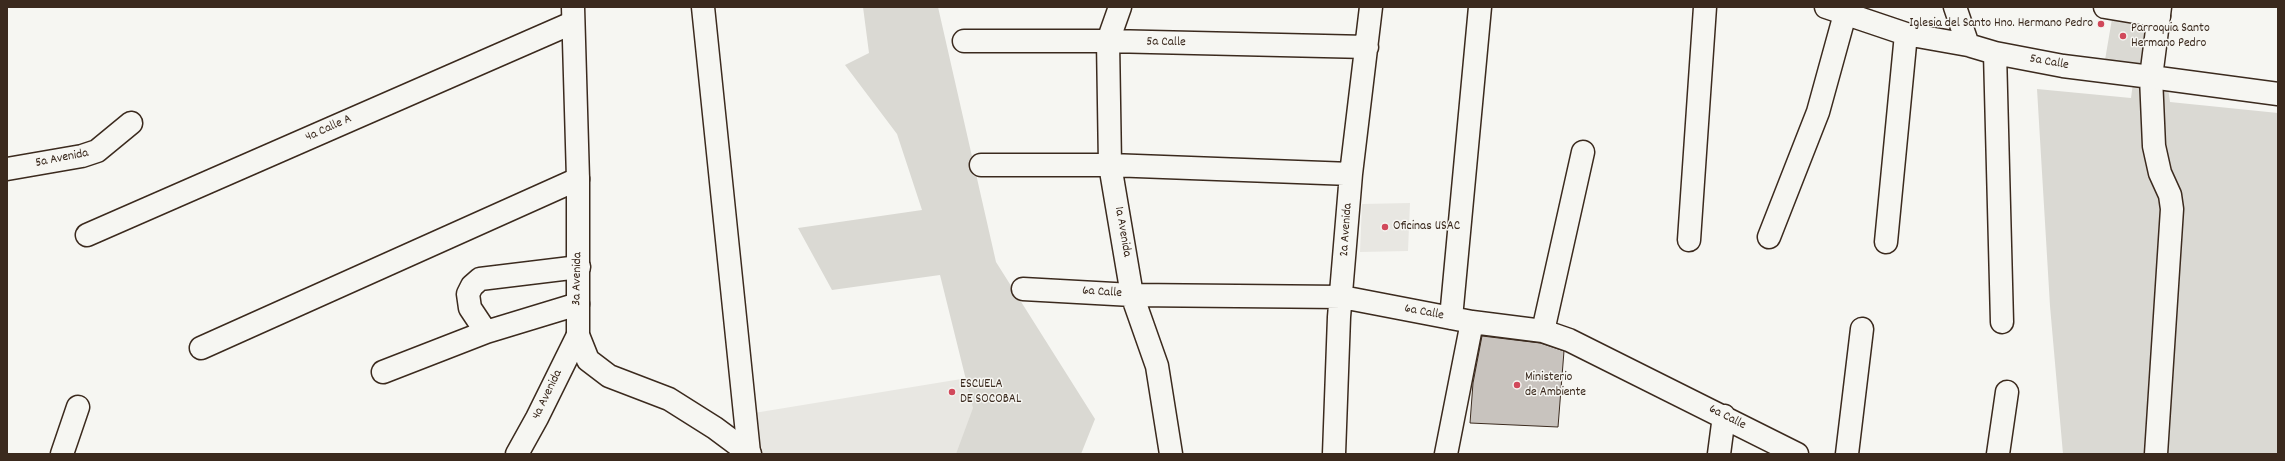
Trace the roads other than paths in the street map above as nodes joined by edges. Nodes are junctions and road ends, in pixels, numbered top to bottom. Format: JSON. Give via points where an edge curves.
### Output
{"nodes":[{"id":1,"x":702,"y":7,"type":"edge"},
{"id":2,"x":1120,"y":7,"type":"edge"},
{"id":3,"x":1371,"y":7,"type":"edge"},
{"id":4,"x":1480,"y":7,"type":"edge"},
{"id":5,"x":1705,"y":7,"type":"edge"},
{"id":6,"x":1955,"y":7,"type":"edge"},
{"id":7,"x":2105,"y":7,"type":"edge"},
{"id":8,"x":1836,"y":11,"type":"edge"},
{"id":9,"x":2160,"y":12,"type":"edge"},
{"id":10,"x":572,"y":15,"type":"edge"},
{"id":11,"x":1906,"y":34,"type":"junction"},
{"id":12,"x":964,"y":41,"type":"dead end"},
{"id":13,"x":1108,"y":42,"type":"junction"},
{"id":14,"x":1968,"y":45,"type":"junction"},
{"id":15,"x":1367,"y":47,"type":"junction"},
{"id":16,"x":1995,"y":53,"type":"junction"},
{"id":17,"x":2151,"y":77,"type":"junction"},
{"id":18,"x":2278,"y":94,"type":"edge"},
{"id":19,"x":131,"y":123,"type":"dead end"},
{"id":20,"x":1583,"y":152,"type":"dead end"},
{"id":21,"x":981,"y":165,"type":"dead end"},
{"id":22,"x":1110,"y":165,"type":"junction"},
{"id":23,"x":7,"y":169,"type":"edge"},
{"id":24,"x":1351,"y":174,"type":"junction"},
{"id":25,"x":578,"y":179,"type":"junction"},
{"id":26,"x":87,"y":235,"type":"dead end"},
{"id":27,"x":1769,"y":237,"type":"dead end"},
{"id":28,"x":1689,"y":240,"type":"dead end"},
{"id":29,"x":1886,"y":242,"type":"dead end"},
{"id":30,"x":579,"y":266,"type":"junction"},
{"id":31,"x":1023,"y":289,"type":"dead end"},
{"id":32,"x":1132,"y":295,"type":"junction"},
{"id":33,"x":1342,"y":297,"type":"junction"},
{"id":34,"x":578,"y":304,"type":"junction"},
{"id":35,"x":1451,"y":318,"type":"junction"},
{"id":36,"x":1472,"y":322,"type":"junction"},
{"id":37,"x":2002,"y":322,"type":"dead end"},
{"id":38,"x":1862,"y":329,"type":"dead end"},
{"id":39,"x":1543,"y":331,"type":"junction"},
{"id":40,"x":486,"y":332,"type":"junction"},
{"id":41,"x":578,"y":335,"type":"junction"},
{"id":42,"x":201,"y":348,"type":"dead end"},
{"id":43,"x":383,"y":372,"type":"dead end"},
{"id":44,"x":2007,"y":392,"type":"dead end"},
{"id":45,"x":78,"y":407,"type":"dead end"},
{"id":46,"x":1724,"y":416,"type":"junction"},
{"id":47,"x":62,"y":454,"type":"edge"},
{"id":48,"x":516,"y":454,"type":"edge"},
{"id":49,"x":750,"y":454,"type":"edge"},
{"id":50,"x":1171,"y":454,"type":"edge"},
{"id":51,"x":1334,"y":454,"type":"edge"},
{"id":52,"x":1446,"y":454,"type":"edge"},
{"id":53,"x":1719,"y":454,"type":"edge"},
{"id":54,"x":1797,"y":454,"type":"edge"},
{"id":55,"x":1847,"y":454,"type":"edge"},
{"id":56,"x":1998,"y":454,"type":"edge"},
{"id":57,"x":2156,"y":454,"type":"edge"}],
"edges":[{"from":1,"to":49,"type":"street"},
{"from":2,"to":13,"type":"street","name":"1a Avenida"},
{"from":3,"to":15,"type":"street","name":"2a Avenida"},
{"from":4,"to":35,"type":"street"},
{"from":5,"to":28,"type":"street"},
{"from":6,"to":14,"type":"street"},
{"from":7,"to":9,"type":"street"},
{"from":8,"to":11,"type":"street","name":"5a Calle"},
{"from":8,"to":27,"type":"street","via":[[1818,112]]},
{"from":9,"to":17,"type":"street"},
{"from":10,"to":25,"type":"street","name":"3a Avenida"},
{"from":10,"to":26,"type":"street","name":"4a Calle A"},
{"from":11,"to":14,"type":"street","name":"5a Calle"},
{"from":11,"to":29,"type":"street"},
{"from":12,"to":13,"type":"street","name":"5a Calle"},
{"from":13,"to":15,"type":"street","name":"5a Calle"},
{"from":13,"to":22,"type":"street","name":"1a Avenida"},
{"from":14,"to":16,"type":"street","name":"5a Calle"},
{"from":15,"to":24,"type":"street","name":"2a Avenida"},
{"from":16,"to":17,"type":"street","name":"5a Calle","via":[[2063,66]]},
{"from":16,"to":37,"type":"street"},
{"from":17,"to":18,"type":"street","name":"5a Calle"},
{"from":17,"to":57,"type":"street","via":[[2154,146],[2172,209]]},
{"from":19,"to":23,"type":"street","name":"5a Avenida","via":[[97,152]]},
{"from":20,"to":39,"type":"street"},
{"from":21,"to":22,"type":"street"},
{"from":22,"to":24,"type":"street"},
{"from":22,"to":32,"type":"street","name":"1a Avenida"},
{"from":24,"to":33,"type":"street","name":"2a Avenida"},
{"from":25,"to":30,"type":"street","name":"3a Avenida"},
{"from":25,"to":42,"type":"street"},
{"from":30,"to":34,"type":"street","name":"3a Avenida"},
{"from":30,"to":40,"type":"street","via":[[480,279],[468,294],[470,308]]},
{"from":31,"to":32,"type":"street","name":"6a Calle"},
{"from":32,"to":33,"type":"street","name":"6a Calle"},
{"from":32,"to":50,"type":"street","name":"1a Avenida","via":[[1156,366]]},
{"from":33,"to":35,"type":"street","name":"6a Calle"},
{"from":33,"to":51,"type":"street","name":"2a Avenida"},
{"from":34,"to":40,"type":"street"},
{"from":34,"to":41,"type":"street","name":"3a Avenida"},
{"from":35,"to":36,"type":"street","name":"6a Calle"},
{"from":36,"to":39,"type":"street","name":"6a Calle"},
{"from":36,"to":52,"type":"street"},
{"from":38,"to":55,"type":"street"},
{"from":39,"to":46,"type":"street","name":"6a Calle","via":[[1569,340]]},
{"from":40,"to":43,"type":"street"},
{"from":41,"to":48,"type":"street","name":"4a Avenida"},
{"from":41,"to":49,"type":"street","name":"3a Avenida","via":[[588,360],[609,376],[669,399]]},
{"from":44,"to":56,"type":"street"},
{"from":45,"to":47,"type":"street"},
{"from":46,"to":53,"type":"street"},
{"from":46,"to":54,"type":"street","name":"6a Calle"}]}
